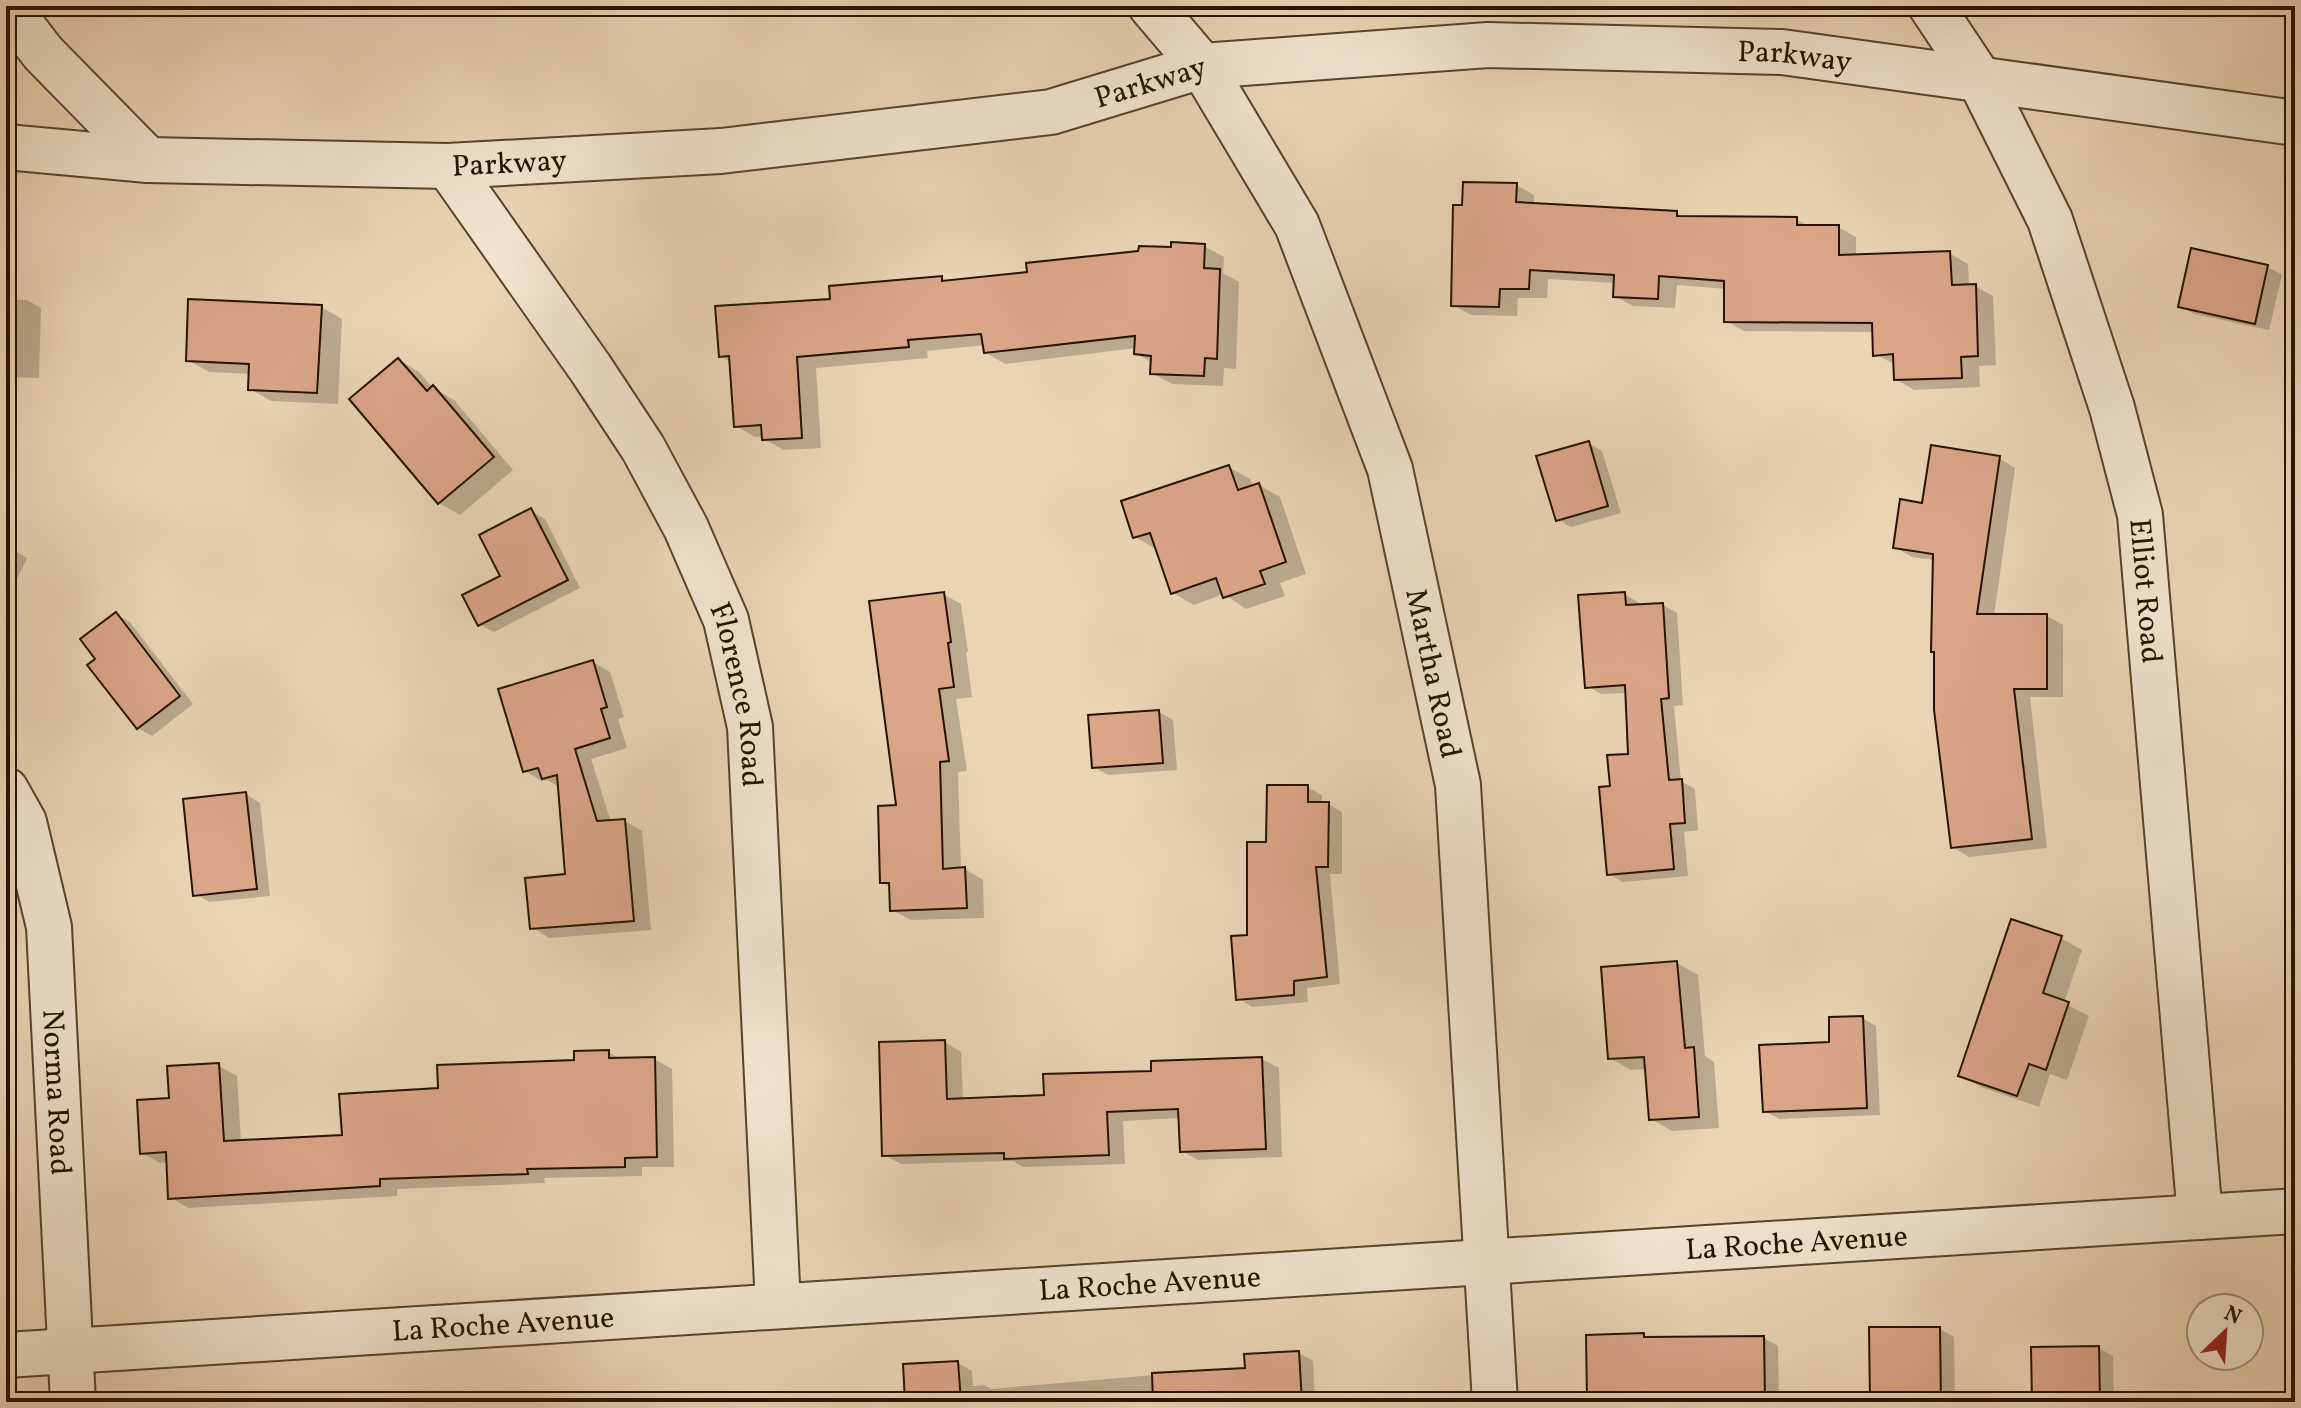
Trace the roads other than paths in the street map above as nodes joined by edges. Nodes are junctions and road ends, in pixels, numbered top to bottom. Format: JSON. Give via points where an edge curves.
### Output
{"nodes":[{"id":1,"x":7,"y":6,"type":"edge"},
{"id":2,"x":1151,"y":6,"type":"edge"},
{"id":3,"x":1931,"y":6,"type":"edge"},
{"id":4,"x":1202,"y":66,"type":"junction"},
{"id":5,"x":1979,"y":78,"type":"junction"},
{"id":6,"x":2295,"y":123,"type":"edge"},
{"id":7,"x":6,"y":147,"type":"edge"},
{"id":8,"x":148,"y":160,"type":"junction"},
{"id":9,"x":448,"y":166,"type":"junction"},
{"id":10,"x":6,"y":790,"type":"edge"},
{"id":11,"x":2295,"y":1211,"type":"edge"},
{"id":12,"x":2200,"y":1217,"type":"junction"},
{"id":13,"x":1487,"y":1262,"type":"junction"},
{"id":14,"x":778,"y":1305,"type":"junction"},
{"id":15,"x":70,"y":1352,"type":"junction"},
{"id":16,"x":6,"y":1355,"type":"edge"},
{"id":17,"x":73,"y":1402,"type":"edge"},
{"id":18,"x":1495,"y":1402,"type":"edge"}],
"edges":[{"from":1,"to":8,"type":"street","via":[[43,53]]},
{"from":2,"to":4,"type":"street","name":"Martha Road"},
{"from":3,"to":5,"type":"street","name":"Elliot Road"},
{"from":4,"to":5,"type":"street","name":"Parkway","via":[[1503,45],[1782,52]]},
{"from":4,"to":9,"type":"street","name":"Parkway","via":[[1051,112],[721,151]]},
{"from":4,"to":13,"type":"street","name":"Martha Road","via":[[1297,225],[1390,469],[1458,785]]},
{"from":5,"to":6,"type":"street","name":"Parkway"},
{"from":5,"to":12,"type":"street","name":"Elliot Road","via":[[2050,220],[2112,408],[2140,515]]},
{"from":7,"to":8,"type":"street","name":"Parkway"},
{"from":8,"to":9,"type":"street","name":"Parkway"},
{"from":9,"to":14,"type":"street","name":"Florence Road","via":[[643,448],[726,620],[750,727]]},
{"from":10,"to":15,"type":"street","name":"Norma Road","via":[[24,822],[49,927]]},
{"from":11,"to":12,"type":"street","name":"La Roche Avenue"},
{"from":12,"to":13,"type":"street","name":"La Roche Avenue"},
{"from":13,"to":14,"type":"street","name":"La Roche Avenue"},
{"from":13,"to":18,"type":"street","name":"Martha Road"},
{"from":14,"to":15,"type":"street","name":"La Roche Avenue"},
{"from":15,"to":16,"type":"street","name":"La Roche Avenue"},
{"from":15,"to":17,"type":"street","name":"Norma Road"}]}
